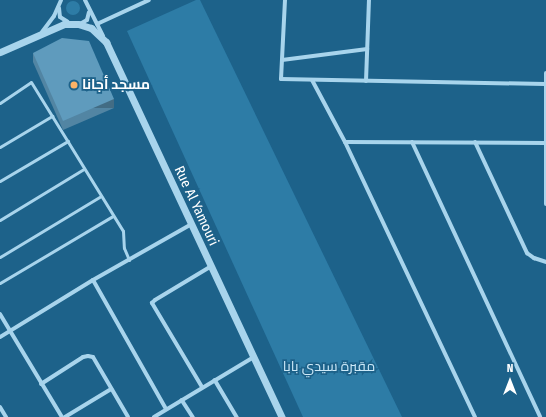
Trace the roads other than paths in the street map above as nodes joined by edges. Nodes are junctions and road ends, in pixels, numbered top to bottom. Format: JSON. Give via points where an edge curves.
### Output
{"nodes":[{"id":1,"x":85,"y":0,"type":"edge"},
{"id":2,"x":149,"y":0,"type":"edge"},
{"id":3,"x":285,"y":0,"type":"edge"},
{"id":4,"x":369,"y":0,"type":"edge"},
{"id":5,"x":60,"y":2,"type":"edge"},
{"id":6,"x":89,"y":9,"type":"junction"},
{"id":7,"x":74,"y":24,"type":"junction"},
{"id":8,"x":96,"y":24,"type":"junction"},
{"id":9,"x":41,"y":33,"type":"junction"},
{"id":10,"x":106,"y":42,"type":"junction"},
{"id":11,"x":367,"y":49,"type":"junction"},
{"id":12,"x":0,"y":52,"type":"edge"},
{"id":13,"x":282,"y":60,"type":"junction"},
{"id":14,"x":546,"y":73,"type":"edge"},
{"id":15,"x":312,"y":80,"type":"junction"},
{"id":16,"x":366,"y":81,"type":"junction"},
{"id":17,"x":545,"y":84,"type":"edge"},
{"id":18,"x":0,"y":103,"type":"edge"},
{"id":19,"x":52,"y":116,"type":"junction"},
{"id":20,"x":68,"y":141,"type":"junction"},
{"id":21,"x":345,"y":142,"type":"junction"},
{"id":22,"x":412,"y":142,"type":"junction"},
{"id":23,"x":475,"y":142,"type":"junction"},
{"id":24,"x":545,"y":143,"type":"edge"},
{"id":25,"x":0,"y":148,"type":"edge"},
{"id":26,"x":84,"y":169,"type":"junction"},
{"id":27,"x":0,"y":181,"type":"edge"},
{"id":28,"x":101,"y":196,"type":"junction"},
{"id":29,"x":546,"y":204,"type":"edge"},
{"id":30,"x":113,"y":216,"type":"junction"},
{"id":31,"x":0,"y":220,"type":"edge"},
{"id":32,"x":190,"y":225,"type":"junction"},
{"id":33,"x":0,"y":257,"type":"edge"},
{"id":34,"x":129,"y":260,"type":"junction"},
{"id":35,"x":546,"y":262,"type":"edge"},
{"id":36,"x":210,"y":267,"type":"junction"},
{"id":37,"x":93,"y":280,"type":"junction"},
{"id":38,"x":0,"y":283,"type":"edge"},
{"id":39,"x":0,"y":314,"type":"edge"},
{"id":40,"x":10,"y":331,"type":"junction"},
{"id":41,"x":0,"y":337,"type":"edge"},
{"id":42,"x":254,"y":357,"type":"junction"},
{"id":43,"x":215,"y":380,"type":"junction"},
{"id":44,"x":41,"y":384,"type":"junction"},
{"id":45,"x":202,"y":387,"type":"junction"},
{"id":46,"x":111,"y":389,"type":"junction"},
{"id":47,"x":182,"y":400,"type":"junction"},
{"id":48,"x":0,"y":407,"type":"edge"},
{"id":49,"x":166,"y":409,"type":"junction"},
{"id":50,"x":6,"y":417,"type":"edge"},
{"id":51,"x":63,"y":417,"type":"edge"},
{"id":52,"x":128,"y":417,"type":"edge"},
{"id":53,"x":155,"y":417,"type":"edge"},
{"id":54,"x":193,"y":417,"type":"edge"},
{"id":55,"x":237,"y":417,"type":"edge"},
{"id":56,"x":282,"y":417,"type":"edge"},
{"id":57,"x":475,"y":417,"type":"edge"},
{"id":58,"x":540,"y":417,"type":"edge"}],
"edges":[{"from":1,"to":6,"type":"street"},
{"from":2,"to":8,"type":"street"},
{"from":3,"to":13,"type":"street"},
{"from":4,"to":11,"type":"street"},
{"from":5,"to":7,"type":"street","via":[[60,17]]},
{"from":5,"to":9,"type":"street"},
{"from":6,"to":7,"type":"street","via":[[87,20]]},
{"from":6,"to":8,"type":"street"},
{"from":7,"to":9,"type":"street","via":[[58,25]]},
{"from":7,"to":10,"type":"street","name":"Rue Al Yamouri","via":[[91,28]]},
{"from":8,"to":10,"type":"street"},
{"from":9,"to":12,"type":"street"},
{"from":10,"to":32,"type":"street","name":"Rue Al Yamouri"},
{"from":11,"to":13,"type":"street"},
{"from":11,"to":16,"type":"street"},
{"from":13,"to":15,"type":"street","via":[[281,80]]},
{"from":14,"to":17,"type":"street"},
{"from":15,"to":16,"type":"street"},
{"from":15,"to":21,"type":"street"},
{"from":16,"to":17,"type":"street"},
{"from":17,"to":24,"type":"street"},
{"from":18,"to":19,"type":"lane","via":[[31,82]]},
{"from":19,"to":20,"type":"lane"},
{"from":19,"to":25,"type":"lane"},
{"from":20,"to":26,"type":"lane"},
{"from":20,"to":27,"type":"lane"},
{"from":21,"to":22,"type":"street"},
{"from":21,"to":57,"type":"street"},
{"from":22,"to":23,"type":"street"},
{"from":22,"to":58,"type":"street"},
{"from":23,"to":24,"type":"street"},
{"from":23,"to":35,"type":"street","via":[[527,253]]},
{"from":24,"to":29,"type":"street"},
{"from":26,"to":28,"type":"lane"},
{"from":26,"to":31,"type":"lane"},
{"from":28,"to":30,"type":"lane"},
{"from":28,"to":33,"type":"lane"},
{"from":30,"to":34,"type":"lane","via":[[123,231],[124,248]]},
{"from":30,"to":38,"type":"lane"},
{"from":32,"to":34,"type":"street"},
{"from":32,"to":36,"type":"street","name":"Rue Al Yamouri"},
{"from":34,"to":37,"type":"street"},
{"from":36,"to":42,"type":"street","name":"Rue Al Yamouri"},
{"from":36,"to":45,"type":"street","via":[[152,304]]},
{"from":37,"to":40,"type":"street"},
{"from":37,"to":49,"type":"street"},
{"from":39,"to":40,"type":"street"},
{"from":40,"to":41,"type":"street"},
{"from":40,"to":44,"type":"street"},
{"from":42,"to":43,"type":"street"},
{"from":42,"to":56,"type":"street","name":"Rue Al Yamouri"},
{"from":43,"to":45,"type":"street"},
{"from":43,"to":55,"type":"street"},
{"from":44,"to":46,"type":"street","via":[[88,356],[93,357]]},
{"from":44,"to":51,"type":"street"},
{"from":45,"to":47,"type":"street"},
{"from":46,"to":51,"type":"street"},
{"from":46,"to":52,"type":"street"},
{"from":47,"to":49,"type":"street"},
{"from":47,"to":54,"type":"street"},
{"from":48,"to":50,"type":"street"},
{"from":49,"to":53,"type":"street"}]}
